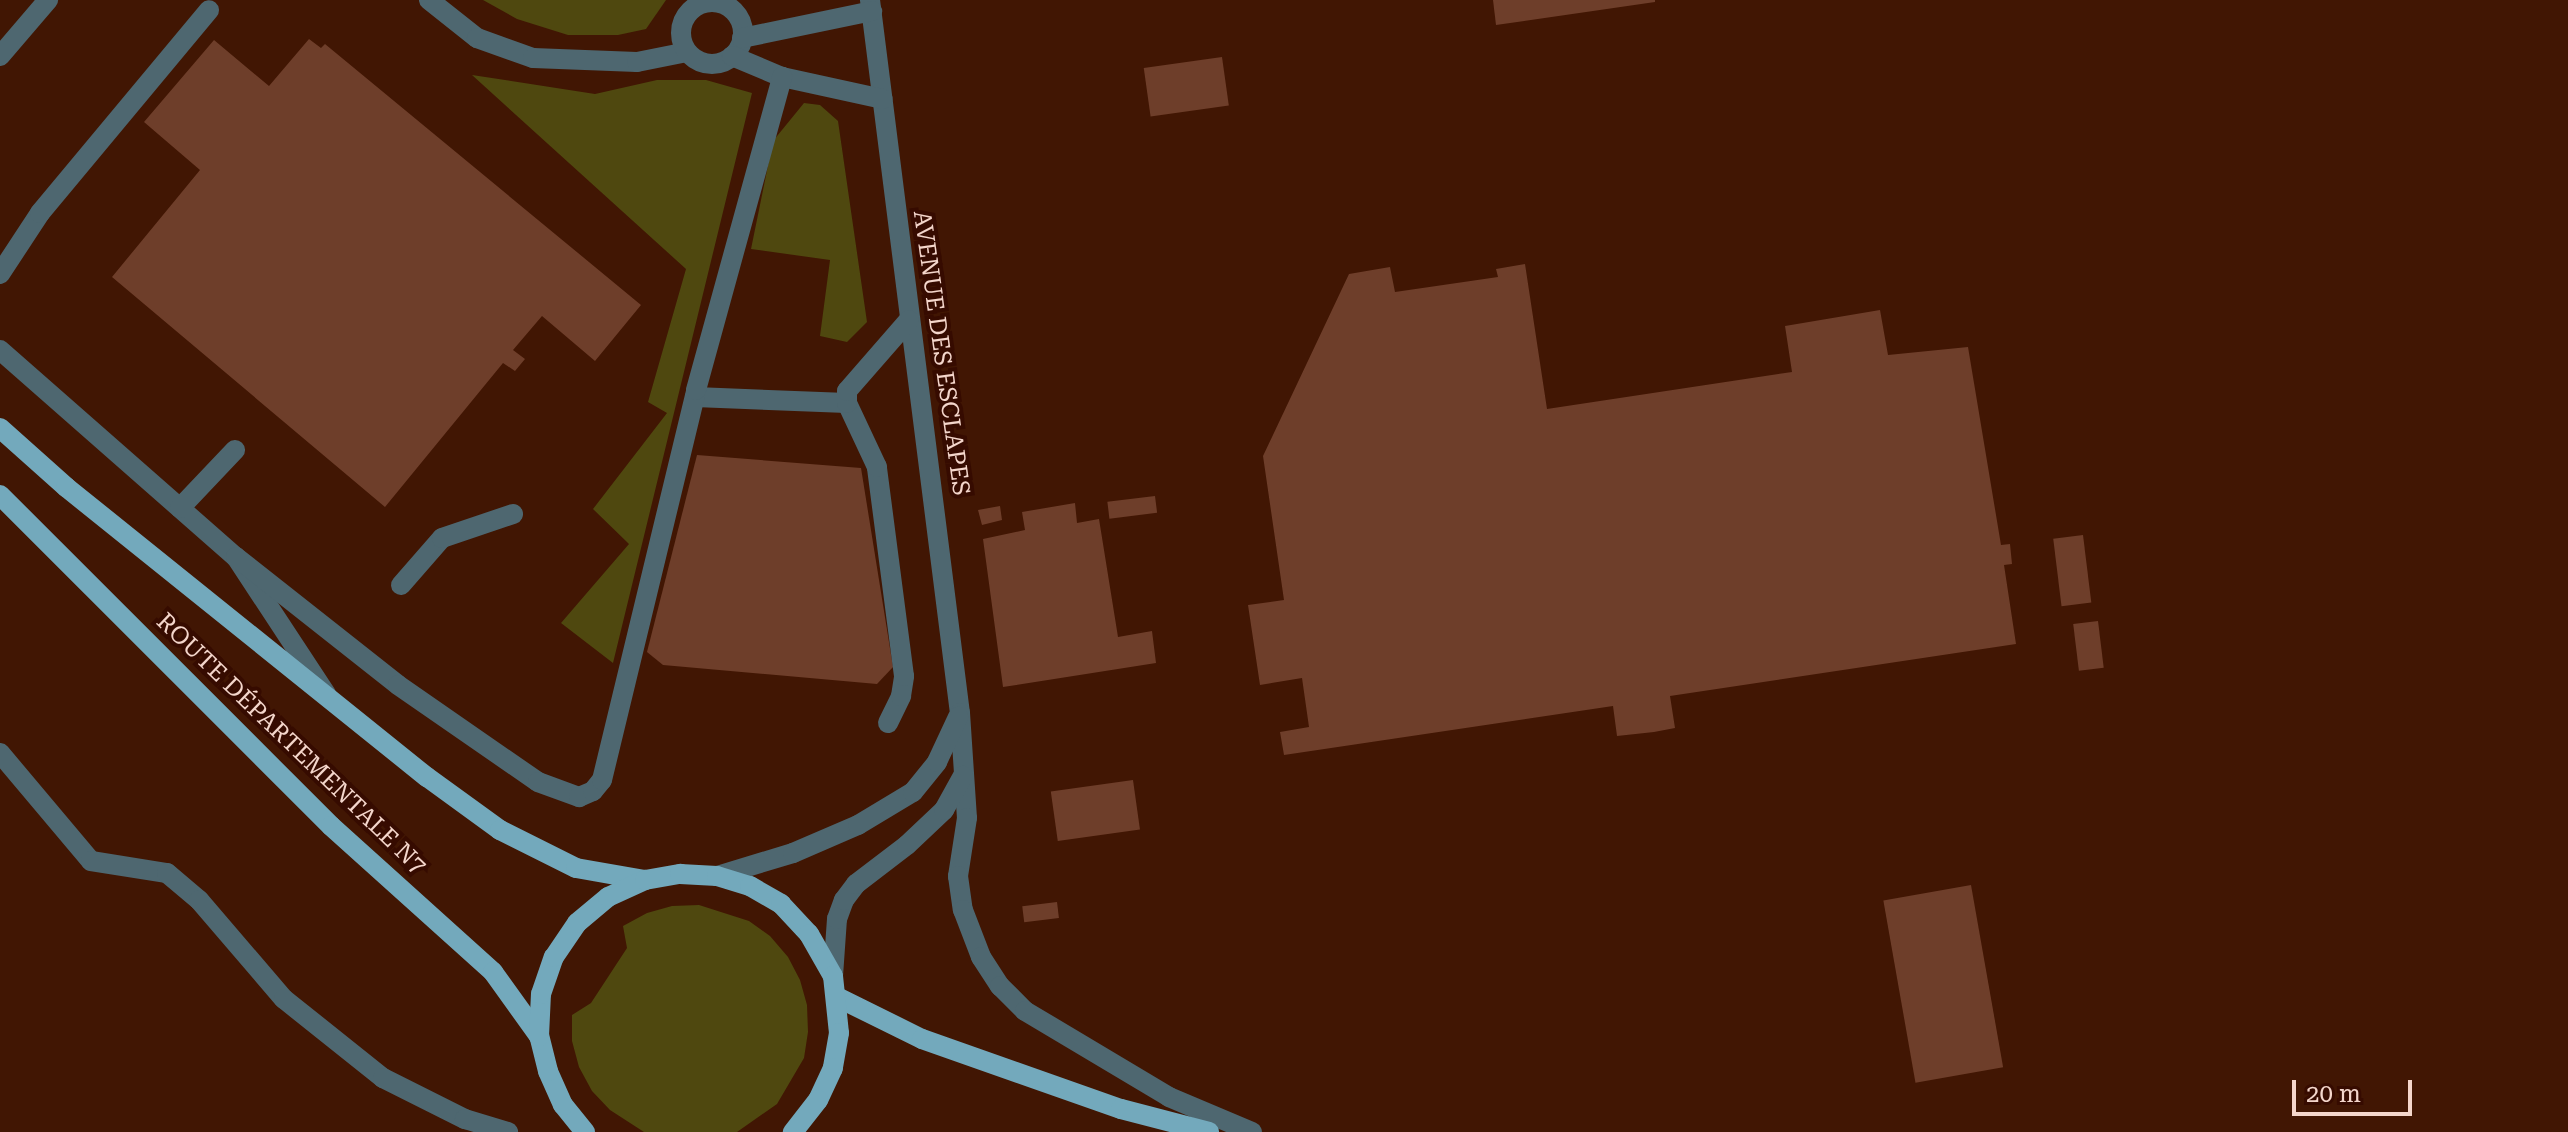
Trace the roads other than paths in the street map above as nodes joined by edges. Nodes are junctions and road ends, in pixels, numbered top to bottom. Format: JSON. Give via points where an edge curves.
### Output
{"nodes":[{"id":1,"x":48,"y":0,"type":"edge"},
{"id":2,"x":429,"y":0,"type":"edge"},
{"id":3,"x":709,"y":1,"type":"edge"},
{"id":4,"x":871,"y":5,"type":"edge"},
{"id":5,"x":209,"y":10,"type":"dead end"},
{"id":6,"x":742,"y":38,"type":"junction"},
{"id":7,"x":687,"y":52,"type":"junction"},
{"id":8,"x":0,"y":56,"type":"edge"},
{"id":9,"x":732,"y":56,"type":"junction"},
{"id":10,"x":782,"y":77,"type":"junction"},
{"id":11,"x":883,"y":99,"type":"junction"},
{"id":12,"x":0,"y":274,"type":"edge"},
{"id":13,"x":909,"y":320,"type":"junction"},
{"id":14,"x":0,"y":350,"type":"edge"},
{"id":15,"x":695,"y":397,"type":"junction"},
{"id":16,"x":847,"y":403,"type":"junction"},
{"id":17,"x":0,"y":428,"type":"edge"},
{"id":18,"x":235,"y":450,"type":"dead end"},
{"id":19,"x":0,"y":495,"type":"edge"},
{"id":20,"x":180,"y":508,"type":"junction"},
{"id":21,"x":513,"y":514,"type":"dead end"},
{"id":22,"x":236,"y":557,"type":"junction"},
{"id":23,"x":401,"y":585,"type":"dead end"},
{"id":24,"x":328,"y":697,"type":"junction"},
{"id":25,"x":960,"y":713,"type":"junction"},
{"id":26,"x":888,"y":723,"type":"dead end"},
{"id":27,"x":0,"y":753,"type":"edge"},
{"id":28,"x":963,"y":776,"type":"junction"},
{"id":29,"x":717,"y":876,"type":"junction"},
{"id":30,"x":645,"y":880,"type":"junction"},
{"id":31,"x":833,"y":976,"type":"junction"},
{"id":32,"x":837,"y":997,"type":"junction"},
{"id":33,"x":539,"y":1036,"type":"junction"},
{"id":34,"x":508,"y":1132,"type":"edge"},
{"id":35,"x":585,"y":1132,"type":"edge"},
{"id":36,"x":793,"y":1132,"type":"edge"},
{"id":37,"x":1209,"y":1132,"type":"edge"},
{"id":38,"x":1252,"y":1132,"type":"edge"}],
"edges":[{"from":1,"to":8,"type":"lane"},
{"from":2,"to":7,"type":"lane","via":[[477,38],[533,58],[637,62]]},
{"from":3,"to":6,"type":"lane","via":[[734,12]]},
{"from":3,"to":7,"type":"lane","via":[[684,19],[681,39]]},
{"from":4,"to":6,"type":"lane"},
{"from":4,"to":11,"type":"lane","name":"AVENUE DES ESCLAPES"},
{"from":5,"to":12,"type":"lane","via":[[40,213]]},
{"from":6,"to":9,"type":"lane"},
{"from":7,"to":9,"type":"lane","via":[[706,64]]},
{"from":9,"to":10,"type":"lane"},
{"from":10,"to":11,"type":"lane"},
{"from":10,"to":15,"type":"lane"},
{"from":11,"to":13,"type":"lane","name":"AVENUE DES ESCLAPES"},
{"from":13,"to":16,"type":"lane","via":[[847,391]]},
{"from":13,"to":25,"type":"lane","name":"AVENUE DES ESCLAPES"},
{"from":14,"to":20,"type":"lane","name":"ROUTE DÉPARTEMENTALE N7"},
{"from":15,"to":16,"type":"lane"},
{"from":15,"to":22,"type":"lane","via":[[602,780],[579,797],[538,782],[398,685]]},
{"from":16,"to":26,"type":"lane","via":[[877,467],[882,498],[904,676]]},
{"from":17,"to":24,"type":"main road","name":"ROUTE DÉPARTEMENTALE N7"},
{"from":18,"to":20,"type":"lane"},
{"from":19,"to":33,"type":"main road","name":"ROUTE DÉPARTEMENTALE N7","via":[[331,826],[493,972]]},
{"from":20,"to":22,"type":"lane","name":"ROUTE DÉPARTEMENTALE N7"},
{"from":21,"to":23,"type":"lane","via":[[442,538]]},
{"from":22,"to":24,"type":"lane","name":"ROUTE DÉPARTEMENTALE N7"},
{"from":24,"to":30,"type":"main road","name":"ROUTE DÉPARTEMENTALE N7","via":[[500,830],[576,868]]},
{"from":25,"to":28,"type":"lane","name":"AVENUE DES ESCLAPES"},
{"from":25,"to":29,"type":"lane","via":[[937,762],[913,792],[858,825],[793,853]]},
{"from":27,"to":34,"type":"lane","via":[[91,861],[167,873],[199,900],[284,999],[383,1078],[465,1119]]},
{"from":28,"to":31,"type":"lane","via":[[944,810],[844,900],[837,919]]},
{"from":28,"to":38,"type":"lane","name":"AVENUE DES ESCLAPES","via":[[967,818],[958,876],[963,910],[981,957],[1000,986],[1025,1011],[1156,1089]]},
{"from":29,"to":30,"type":"main road","via":[[680,874]]},
{"from":29,"to":31,"type":"main road","via":[[750,886],[781,904],[809,934]]},
{"from":30,"to":33,"type":"main road","via":[[608,897],[577,923],[554,957],[541,994]]},
{"from":31,"to":32,"type":"main road"},
{"from":32,"to":36,"type":"main road","via":[[839,1033],[833,1068],[818,1100]]},
{"from":32,"to":37,"type":"main road","via":[[922,1039],[1121,1109]]},
{"from":33,"to":35,"type":"main road","via":[[563,1105]]}]}
